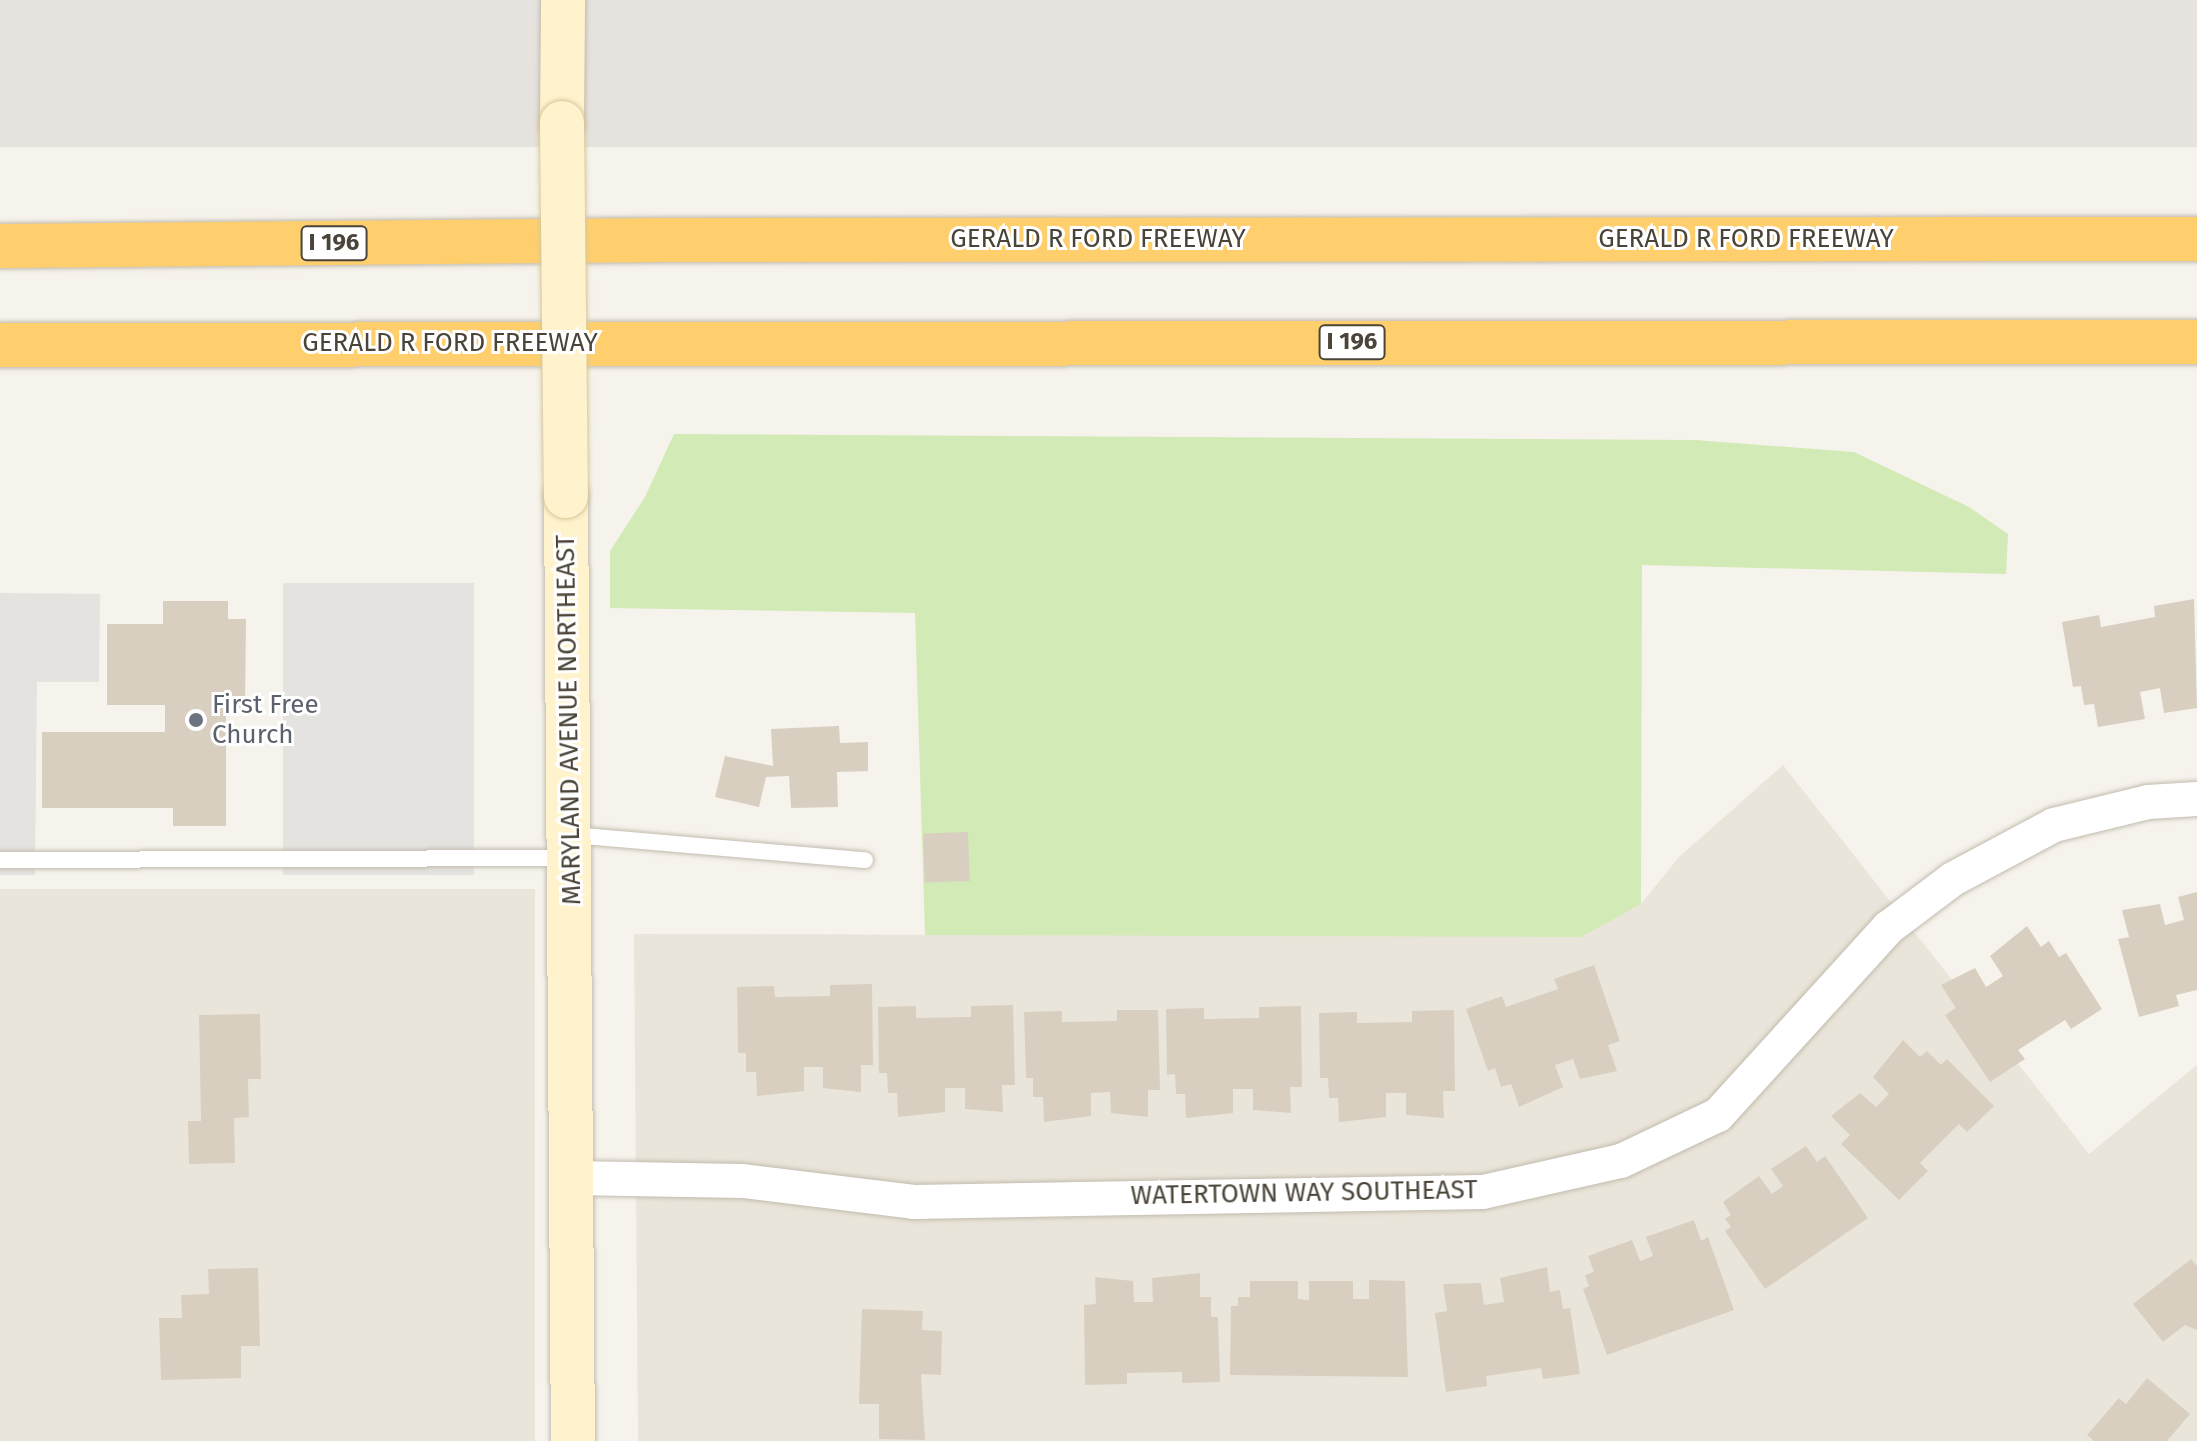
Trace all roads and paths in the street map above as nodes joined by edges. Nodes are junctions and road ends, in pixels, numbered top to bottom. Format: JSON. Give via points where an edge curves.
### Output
{"nodes":[{"id":1,"x":563,"y":0,"type":"edge"},
{"id":2,"x":0,"y":219,"type":"edge"},
{"id":3,"x":2197,"y":239,"type":"edge"},
{"id":4,"x":667,"y":240,"type":"junction"},
{"id":5,"x":0,"y":246,"type":"edge"},
{"id":6,"x":2197,"y":342,"type":"edge"},
{"id":7,"x":0,"y":345,"type":"edge"},
{"id":8,"x":2197,"y":799,"type":"edge"},
{"id":9,"x":571,"y":846,"type":"junction"},
{"id":10,"x":0,"y":860,"type":"edge"},
{"id":11,"x":865,"y":860,"type":"dead end"},
{"id":12,"x":572,"y":1178,"type":"junction"},
{"id":13,"x":573,"y":1441,"type":"edge"}],
"edges":[{"from":1,"to":9,"type":"street","name":"MARYLAND AVENUE NORTHEAST","bridge":true},
{"from":2,"to":4,"type":"highway"},
{"from":3,"to":4,"type":"highway","name":"GERALD R FORD FREEWAY","number":"I 196"},
{"from":4,"to":5,"type":"highway","name":"GERALD R FORD FREEWAY","number":"I 196"},
{"from":6,"to":7,"type":"highway","name":"GERALD R FORD FREEWAY","number":"I 196"},
{"from":8,"to":12,"type":"street","name":"WATERTOWN WAY SOUTHEAST","via":[[2148,802],[2054,825],[1953,879],[1888,928],[1718,1115],[1606,1165],[1483,1192],[914,1202],[743,1181]]},
{"from":9,"to":10,"type":"lane"},
{"from":9,"to":11,"type":"lane"},
{"from":9,"to":12,"type":"street","name":"MARYLAND AVENUE NORTHEAST"},
{"from":12,"to":13,"type":"street","name":"MARYLAND AVENUE NORTHEAST"}]}
